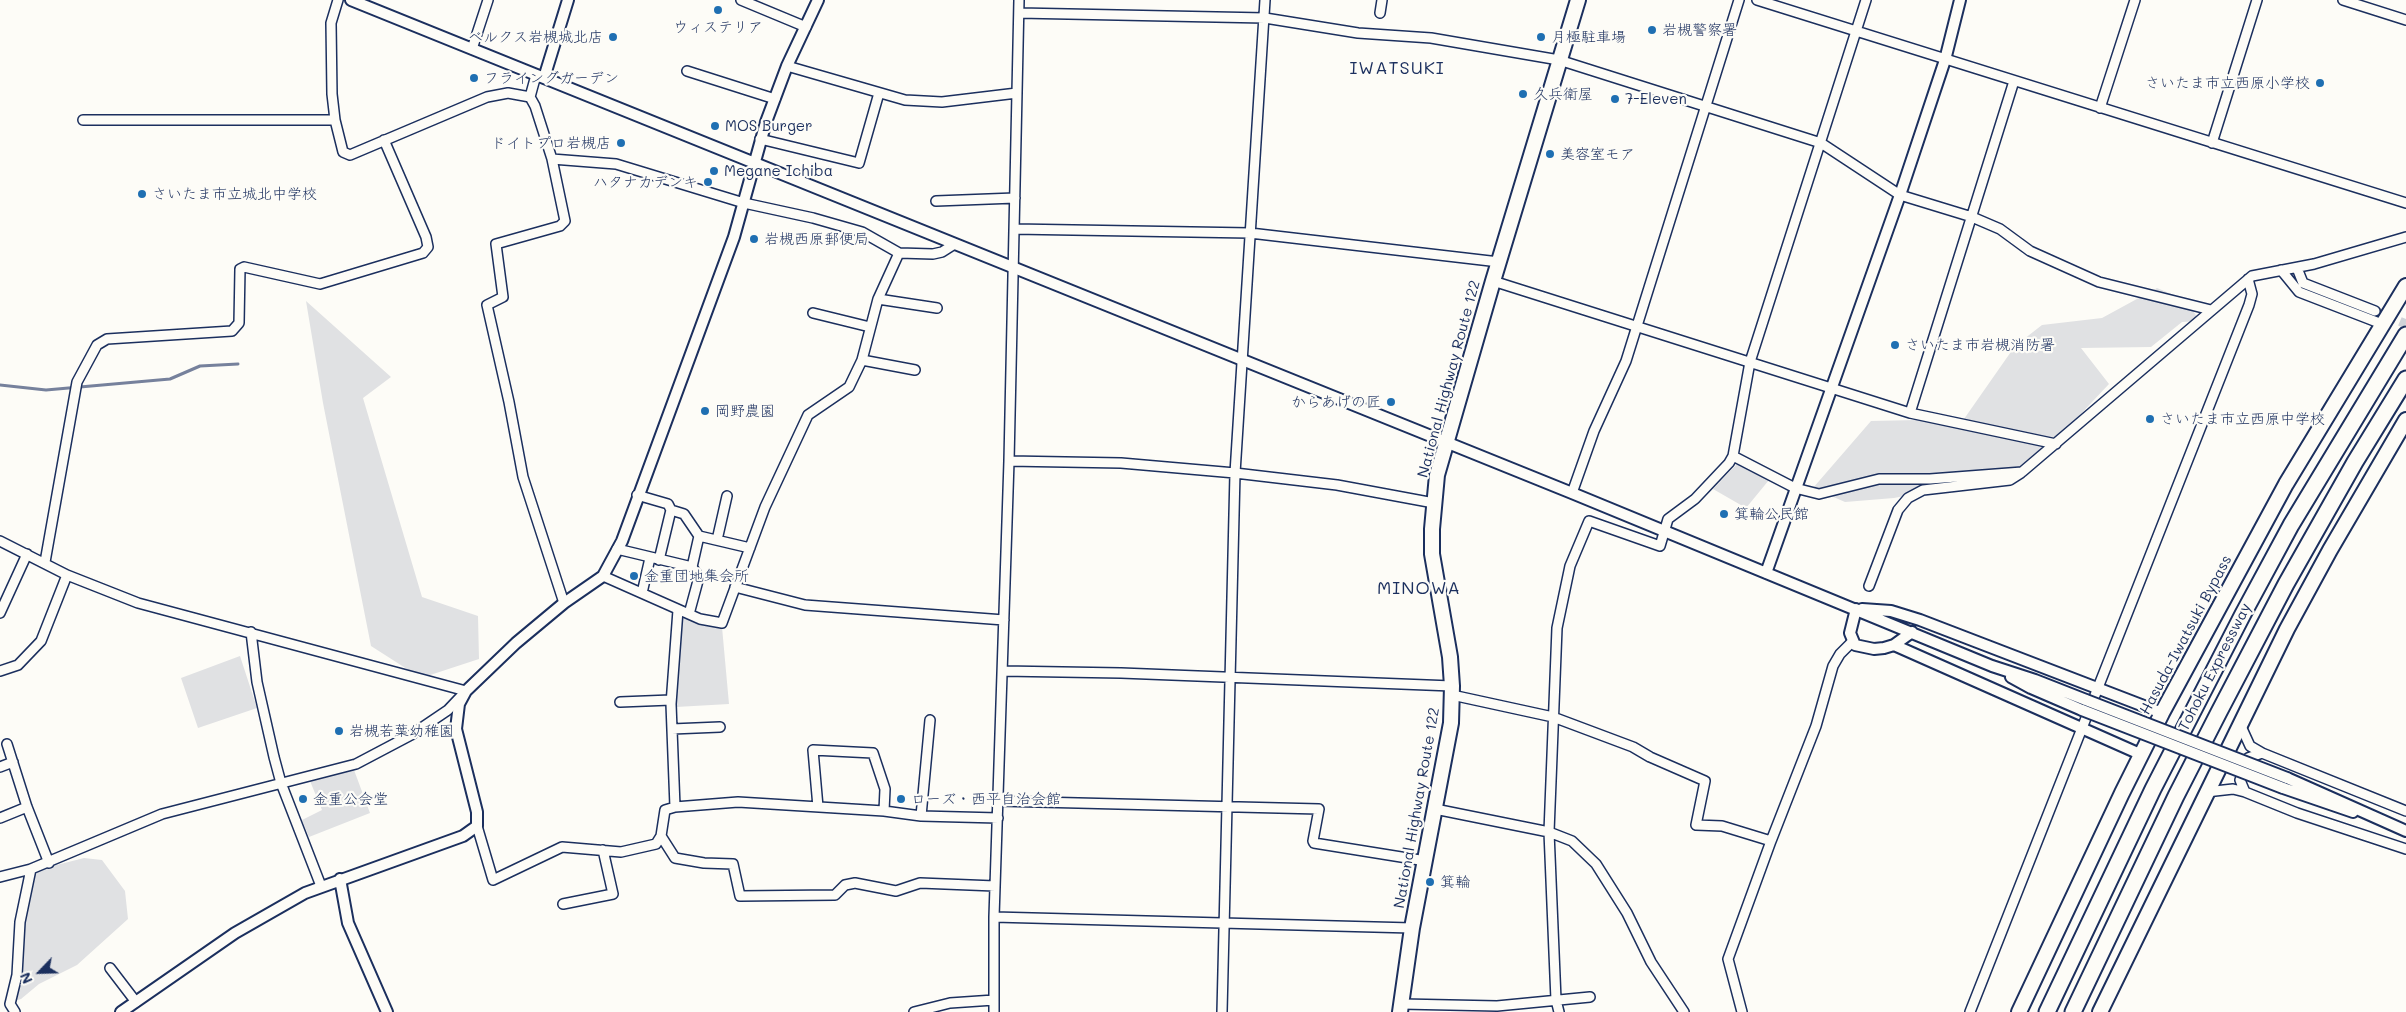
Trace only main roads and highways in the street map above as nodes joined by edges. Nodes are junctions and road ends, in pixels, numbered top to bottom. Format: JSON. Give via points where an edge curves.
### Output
{"nodes":[{"id":1,"x":1578,"y":0,"type":"edge"},
{"id":2,"x":2406,"y":286,"type":"edge"},
{"id":3,"x":2406,"y":335,"type":"edge"},
{"id":4,"x":2406,"y":379,"type":"edge"},
{"id":5,"x":2406,"y":420,"type":"edge"},
{"id":6,"x":1401,"y":1008,"type":"edge"},
{"id":7,"x":2019,"y":1012,"type":"edge"},
{"id":8,"x":2047,"y":1012,"type":"edge"},
{"id":9,"x":2073,"y":1012,"type":"edge"},
{"id":10,"x":2100,"y":1012,"type":"edge"}],
"edges":[{"from":1,"to":6,"type":"highway","name":"National Highway Route 122","via":[[1437,475],[1432,554],[1446,631],[1452,690],[1451,723],[1412,928]]},
{"from":2,"to":7,"type":"highway","name":"Hasuda-Iwatsuki Bypass","via":[[2286,484],[2140,754]]},
{"from":3,"to":8,"type":"highway","name":"Tohoku Expressway","via":[[2291,525],[2243,614],[2153,788]]},
{"from":4,"to":9,"type":"highway","name":"Tohoku Expressway","via":[[2355,462],[2273,609],[2176,796]]},
{"from":5,"to":10,"type":"highway","via":[[2328,552],[2240,723]]}]}
